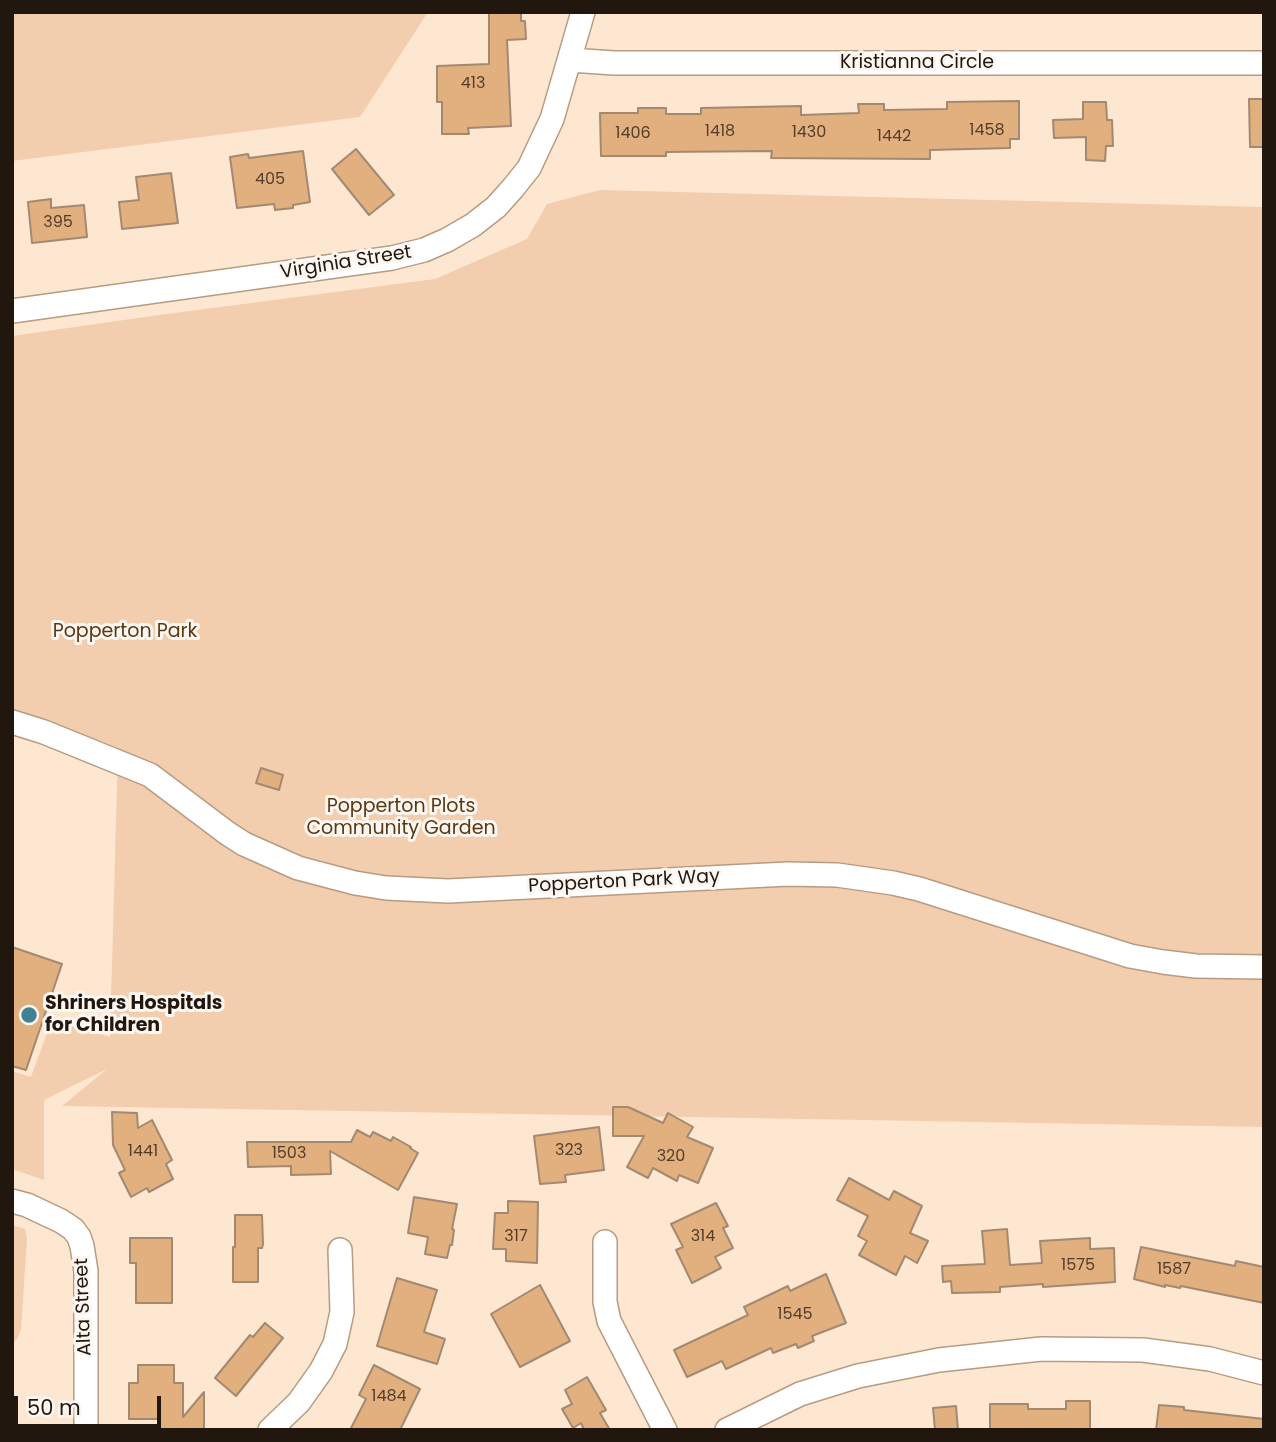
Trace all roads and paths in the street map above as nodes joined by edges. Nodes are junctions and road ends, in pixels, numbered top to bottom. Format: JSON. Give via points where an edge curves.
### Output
{"nodes":[{"id":1,"x":583,"y":12,"type":"edge"},
{"id":2,"x":570,"y":60,"type":"junction"},
{"id":3,"x":1264,"y":63,"type":"edge"},
{"id":4,"x":12,"y":311,"type":"edge"},
{"id":5,"x":12,"y":722,"type":"edge"},
{"id":6,"x":1264,"y":967,"type":"edge"},
{"id":7,"x":12,"y":1200,"type":"edge"},
{"id":8,"x":605,"y":1242,"type":"dead end"},
{"id":9,"x":340,"y":1250,"type":"dead end"},
{"id":10,"x":1264,"y":1373,"type":"edge"},
{"id":11,"x":86,"y":1430,"type":"edge"},
{"id":12,"x":270,"y":1430,"type":"edge"},
{"id":13,"x":665,"y":1430,"type":"edge"},
{"id":14,"x":727,"y":1430,"type":"edge"}],
"edges":[{"from":1,"to":2,"type":"street","name":"Virginia Street"},
{"from":2,"to":3,"type":"street","name":"Kristianna Circle"},
{"from":2,"to":4,"type":"street","name":"Virginia Street","via":[[552,119],[529,168],[496,207],[447,240],[392,258]]},
{"from":5,"to":6,"type":"street","name":"Popperton Park Way","via":[[150,775],[244,844],[298,868],[355,883],[448,891],[837,875],[919,889],[1130,956],[1196,966]]},
{"from":7,"to":11,"type":"street","name":"Alta Street","via":[[73,1229],[82,1246]]},
{"from":8,"to":13,"type":"street","via":[[608,1321]]},
{"from":9,"to":12,"type":"street","via":[[342,1312],[335,1344],[299,1402]]},
{"from":10,"to":14,"type":"street","via":[[1143,1350],[1041,1349],[939,1360],[858,1376],[800,1394]]}]}
